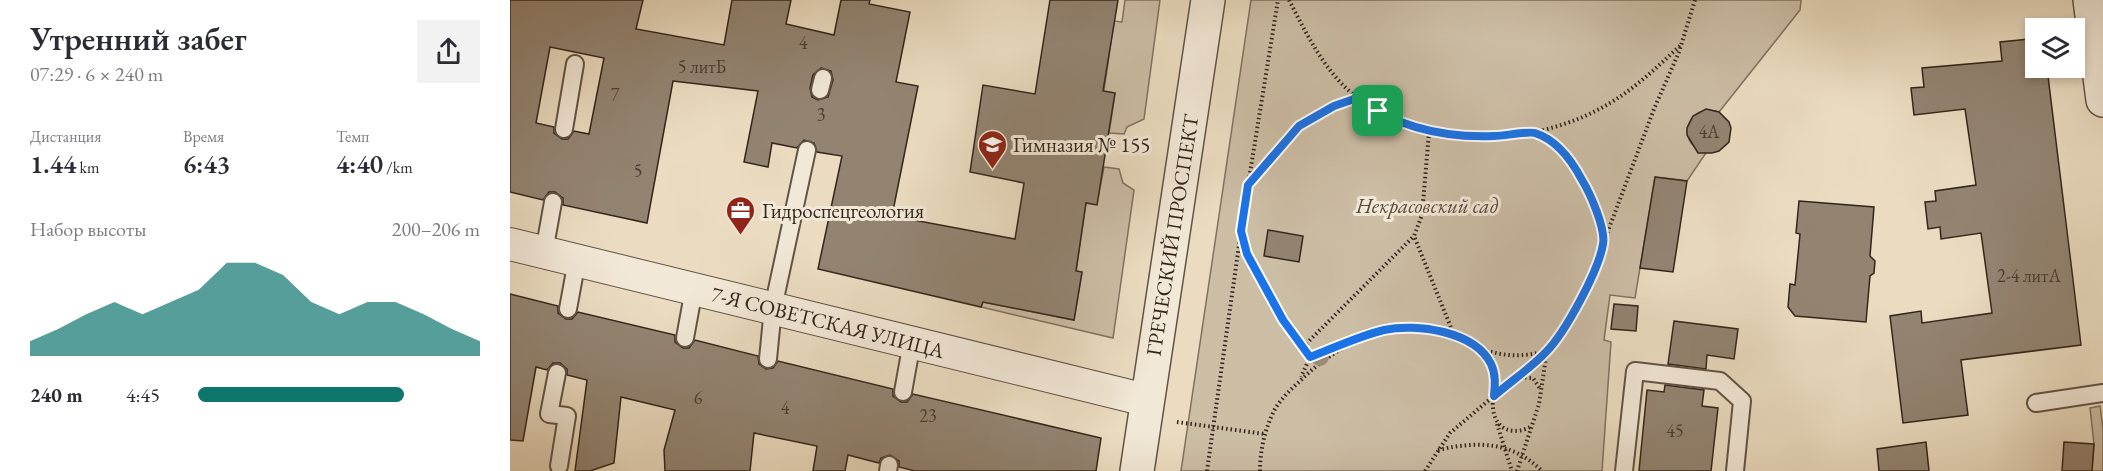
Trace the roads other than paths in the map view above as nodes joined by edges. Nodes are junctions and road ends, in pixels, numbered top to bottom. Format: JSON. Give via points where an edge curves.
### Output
{"nodes":[{"id":1,"x":1208,"y":0,"type":"edge"},
{"id":2,"x":2092,"y":1,"type":"edge"},
{"id":3,"x":575,"y":64,"type":"dead end"},
{"id":4,"x":2103,"y":100,"type":"edge"},
{"id":5,"x":564,"y":129,"type":"dead end"},
{"id":6,"x":807,"y":150,"type":"dead end"},
{"id":7,"x":553,"y":202,"type":"dead end"},
{"id":8,"x":510,"y":244,"type":"edge"},
{"id":9,"x":544,"y":252,"type":"junction"},
{"id":10,"x":577,"y":260,"type":"junction"},
{"id":11,"x":694,"y":289,"type":"junction"},
{"id":12,"x":772,"y":308,"type":"junction"},
{"id":13,"x":568,"y":309,"type":"dead end"},
{"id":14,"x":685,"y":338,"type":"dead end"},
{"id":15,"x":912,"y":342,"type":"junction"},
{"id":16,"x":768,"y":358,"type":"dead end"},
{"id":17,"x":557,"y":373,"type":"dead end"},
{"id":18,"x":903,"y":392,"type":"dead end"},
{"id":19,"x":2103,"y":393,"type":"edge"},
{"id":20,"x":1146,"y":400,"type":"junction"},
{"id":21,"x":2036,"y":402,"type":"dead end"},
{"id":22,"x":559,"y":466,"type":"dead end"},
{"id":23,"x":1137,"y":471,"type":"edge"},
{"id":24,"x":1624,"y":471,"type":"edge"},
{"id":25,"x":1735,"y":471,"type":"edge"}],
"edges":[{"from":1,"to":20,"type":"street","name":"ГРЕЧЕСКИЙ ПРОСПЕКТ"},
{"from":2,"to":4,"type":"street"},
{"from":3,"to":5,"type":"lane"},
{"from":6,"to":12,"type":"lane"},
{"from":7,"to":9,"type":"lane"},
{"from":8,"to":9,"type":"street","name":"7-Я СОВЕТСКАЯ УЛИЦА"},
{"from":9,"to":10,"type":"street","name":"7-Я СОВЕТСКАЯ УЛИЦА"},
{"from":10,"to":11,"type":"street","name":"7-Я СОВЕТСКАЯ УЛИЦА"},
{"from":10,"to":13,"type":"lane"},
{"from":11,"to":12,"type":"street","name":"7-Я СОВЕТСКАЯ УЛИЦА"},
{"from":11,"to":14,"type":"lane"},
{"from":12,"to":15,"type":"street","name":"7-Я СОВЕТСКАЯ УЛИЦА"},
{"from":12,"to":16,"type":"lane"},
{"from":15,"to":18,"type":"lane"},
{"from":15,"to":20,"type":"street","name":"7-Я СОВЕТСКАЯ УЛИЦА"},
{"from":17,"to":22,"type":"lane","via":[[549,414],[567,416]]},
{"from":19,"to":21,"type":"lane"},
{"from":20,"to":23,"type":"street","name":"ГРЕЧЕСКИЙ ПРОСПЕКТ"},
{"from":24,"to":25,"type":"lane","via":[[1635,371],[1720,381],[1742,401]]}]}
